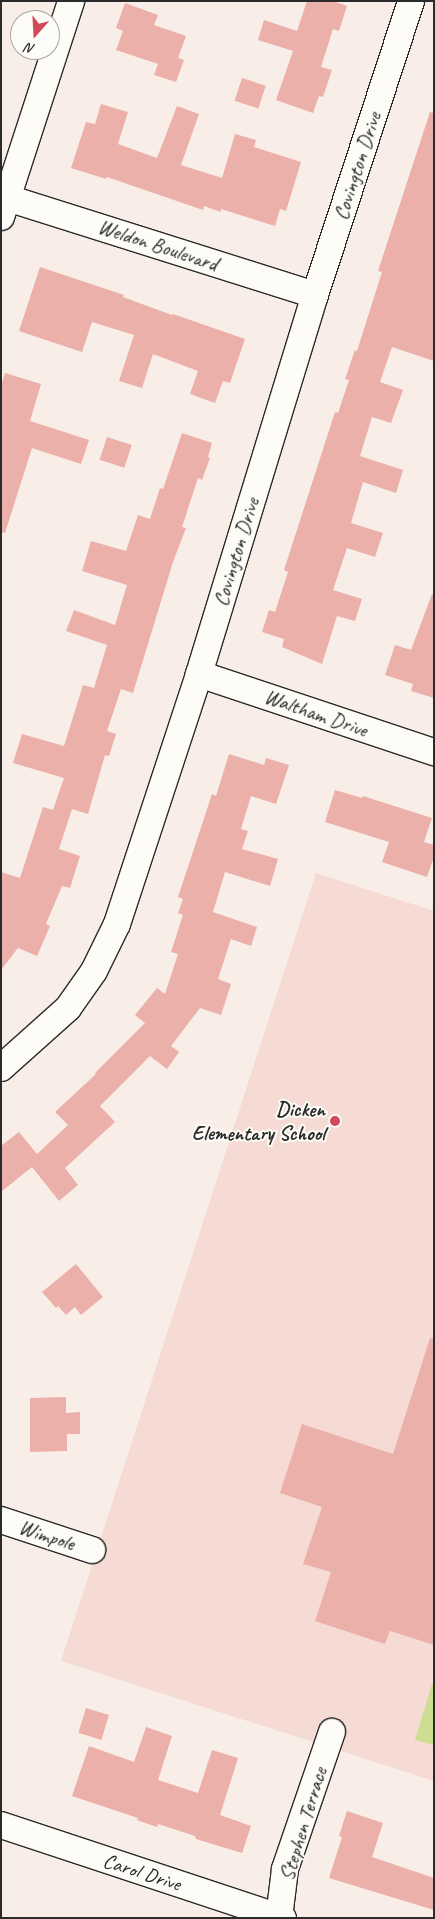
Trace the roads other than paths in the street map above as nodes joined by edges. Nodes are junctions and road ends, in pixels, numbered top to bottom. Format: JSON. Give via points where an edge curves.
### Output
{"nodes":[{"id":1,"x":71,"y":1,"type":"edge"},
{"id":2,"x":411,"y":1,"type":"edge"},
{"id":3,"x":3,"y":203,"type":"edge"},
{"id":4,"x":315,"y":295,"type":"junction"},
{"id":5,"x":198,"y":674,"type":"junction"},
{"id":6,"x":434,"y":752,"type":"edge"},
{"id":7,"x":1,"y":1068,"type":"edge"},
{"id":8,"x":1,"y":1520,"type":"edge"},
{"id":9,"x":92,"y":1550,"type":"dead end"},
{"id":10,"x":332,"y":1732,"type":"dead end"},
{"id":11,"x":1,"y":1826,"type":"edge"},
{"id":12,"x":281,"y":1917,"type":"edge"}],
"edges":[{"from":1,"to":3,"type":"street"},
{"from":2,"to":4,"type":"street","name":"Covington Drive"},
{"from":3,"to":4,"type":"street","name":"Weldon Boulevard"},
{"from":4,"to":5,"type":"street","name":"Covington Drive"},
{"from":5,"to":6,"type":"street","name":"Waltham Drive"},
{"from":5,"to":7,"type":"street","name":"Covington Drive","via":[[116,924],[94,971],[68,1008]]},
{"from":8,"to":9,"type":"street","name":"Wimpole"},
{"from":10,"to":12,"type":"street","name":"Stephen Terrace","via":[[285,1869]]},
{"from":11,"to":12,"type":"street","name":"Carol Drive"}]}
